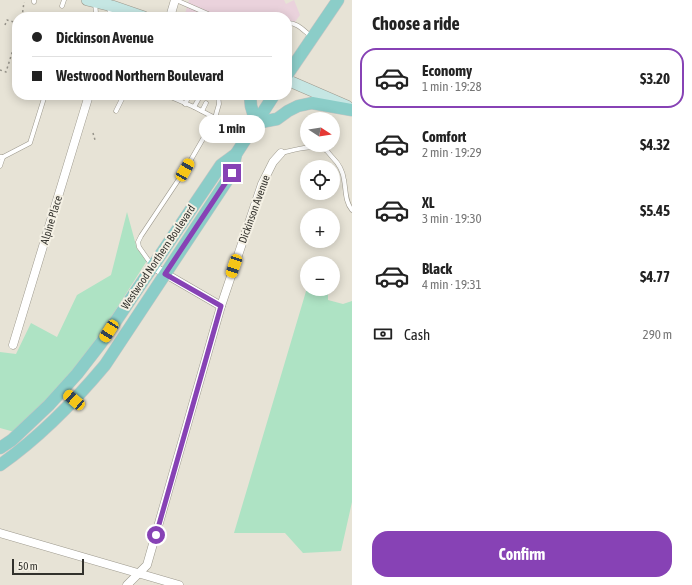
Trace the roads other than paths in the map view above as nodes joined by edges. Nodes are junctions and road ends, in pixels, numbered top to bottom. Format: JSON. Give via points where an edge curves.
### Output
{"nodes":[{"id":1,"x":64,"y":0,"type":"edge"},
{"id":2,"x":176,"y":0,"type":"edge"},
{"id":3,"x":190,"y":0,"type":"edge"},
{"id":4,"x":338,"y":0,"type":"edge"},
{"id":5,"x":92,"y":5,"type":"edge"},
{"id":6,"x":189,"y":5,"type":"junction"},
{"id":7,"x":62,"y":6,"type":"dead end"},
{"id":8,"x":112,"y":11,"type":"edge"},
{"id":9,"x":172,"y":12,"type":"edge"},
{"id":10,"x":204,"y":12,"type":"edge"},
{"id":11,"x":292,"y":23,"type":"edge"},
{"id":12,"x":313,"y":38,"type":"junction"},
{"id":13,"x":292,"y":68,"type":"edge"},
{"id":14,"x":292,"y":82,"type":"edge"},
{"id":15,"x":43,"y":100,"type":"edge"},
{"id":16,"x":87,"y":100,"type":"edge"},
{"id":17,"x":122,"y":100,"type":"edge"},
{"id":18,"x":179,"y":100,"type":"edge"},
{"id":19,"x":187,"y":100,"type":"edge"},
{"id":20,"x":198,"y":100,"type":"dead end"},
{"id":21,"x":219,"y":100,"type":"edge"},
{"id":22,"x":250,"y":100,"type":"edge"},
{"id":23,"x":271,"y":100,"type":"edge"},
{"id":24,"x":206,"y":103,"type":"dead end"},
{"id":25,"x":185,"y":104,"type":"junction"},
{"id":26,"x":194,"y":108,"type":"junction"},
{"id":27,"x":352,"y":109,"type":"edge"},
{"id":28,"x":116,"y":111,"type":"dead end"},
{"id":29,"x":202,"y":111,"type":"junction"},
{"id":30,"x":214,"y":118,"type":"junction"},
{"id":31,"x":256,"y":123,"type":"junction"},
{"id":32,"x":281,"y":153,"type":"joint"},
{"id":33,"x":236,"y":154,"type":"junction"},
{"id":34,"x":1,"y":157,"type":"edge"},
{"id":35,"x":0,"y":166,"type":"edge"},
{"id":36,"x":352,"y":210,"type":"edge"},
{"id":37,"x":152,"y":266,"type":"junction"},
{"id":38,"x":165,"y":274,"type":"junction"},
{"id":39,"x":221,"y":306,"type":"junction"},
{"id":40,"x":13,"y":346,"type":"dead end"},
{"id":41,"x":62,"y":391,"type":"junction"},
{"id":42,"x":74,"y":400,"type":"junction"},
{"id":43,"x":0,"y":448,"type":"edge"},
{"id":44,"x":0,"y":465,"type":"edge"},
{"id":45,"x":0,"y":533,"type":"edge"},
{"id":46,"x":139,"y":573,"type":"junction"},
{"id":47,"x":127,"y":585,"type":"edge"},
{"id":48,"x":179,"y":585,"type":"edge"}],
"edges":[{"from":1,"to":7,"type":"lane"},
{"from":2,"to":6,"type":"lane"},
{"from":2,"to":9,"type":"street"},
{"from":3,"to":6,"type":"lane"},
{"from":4,"to":12,"type":"main road"},
{"from":5,"to":8,"type":"main road"},
{"from":6,"to":10,"type":"lane"},
{"from":11,"to":12,"type":"lane"},
{"from":12,"to":13,"type":"main road"},
{"from":14,"to":27,"type":"main road"},
{"from":15,"to":34,"type":"lane","via":[[30,143]]},
{"from":16,"to":40,"type":"street","name":"Alpine Place"},
{"from":17,"to":28,"type":"lane"},
{"from":18,"to":25,"type":"lane"},
{"from":19,"to":25,"type":"lane"},
{"from":20,"to":26,"type":"lane"},
{"from":21,"to":30,"type":"lane"},
{"from":22,"to":31,"type":"main road"},
{"from":23,"to":31,"type":"main road","name":"Westwood Northern Boulevard"},
{"from":24,"to":29,"type":"lane"},
{"from":25,"to":26,"type":"lane"},
{"from":26,"to":29,"type":"lane"},
{"from":27,"to":31,"type":"main road","via":[[312,103],[288,110],[277,119]]},
{"from":29,"to":30,"type":"lane"},
{"from":30,"to":37,"type":"lane","via":[[185,170],[138,242]]},
{"from":31,"to":33,"type":"main road","name":"Westwood Northern Boulevard"},
{"from":32,"to":36,"type":"lane","via":[[313,147],[326,151],[341,169],[348,206]]},
{"from":32,"to":39,"type":"street","name":"Dickinson Avenue","via":[[273,162],[262,184]]},
{"from":33,"to":37,"type":"main road","name":"Westwood Northern Boulevard","via":[[221,165]]},
{"from":33,"to":38,"type":"main road","name":"Westwood Northern Boulevard","via":[[232,173]]},
{"from":34,"to":35,"type":"lane"},
{"from":37,"to":38,"type":"street"},
{"from":37,"to":41,"type":"main road","name":"Westwood Northern Boulevard","via":[[101,343]]},
{"from":38,"to":39,"type":"street"},
{"from":38,"to":42,"type":"main road","name":"Westwood Northern Boulevard","via":[[105,365]]},
{"from":39,"to":46,"type":"street","name":"Dickinson Avenue","via":[[147,565]]},
{"from":41,"to":42,"type":"lane"},
{"from":41,"to":43,"type":"main road","name":"Westwood Northern Boulevard","via":[[12,440]]},
{"from":42,"to":44,"type":"main road","name":"Westwood Northern Boulevard","via":[[33,440]]},
{"from":45,"to":46,"type":"street"},
{"from":46,"to":47,"type":"street","name":"Dickinson Avenue"},
{"from":46,"to":48,"type":"street"}]}
